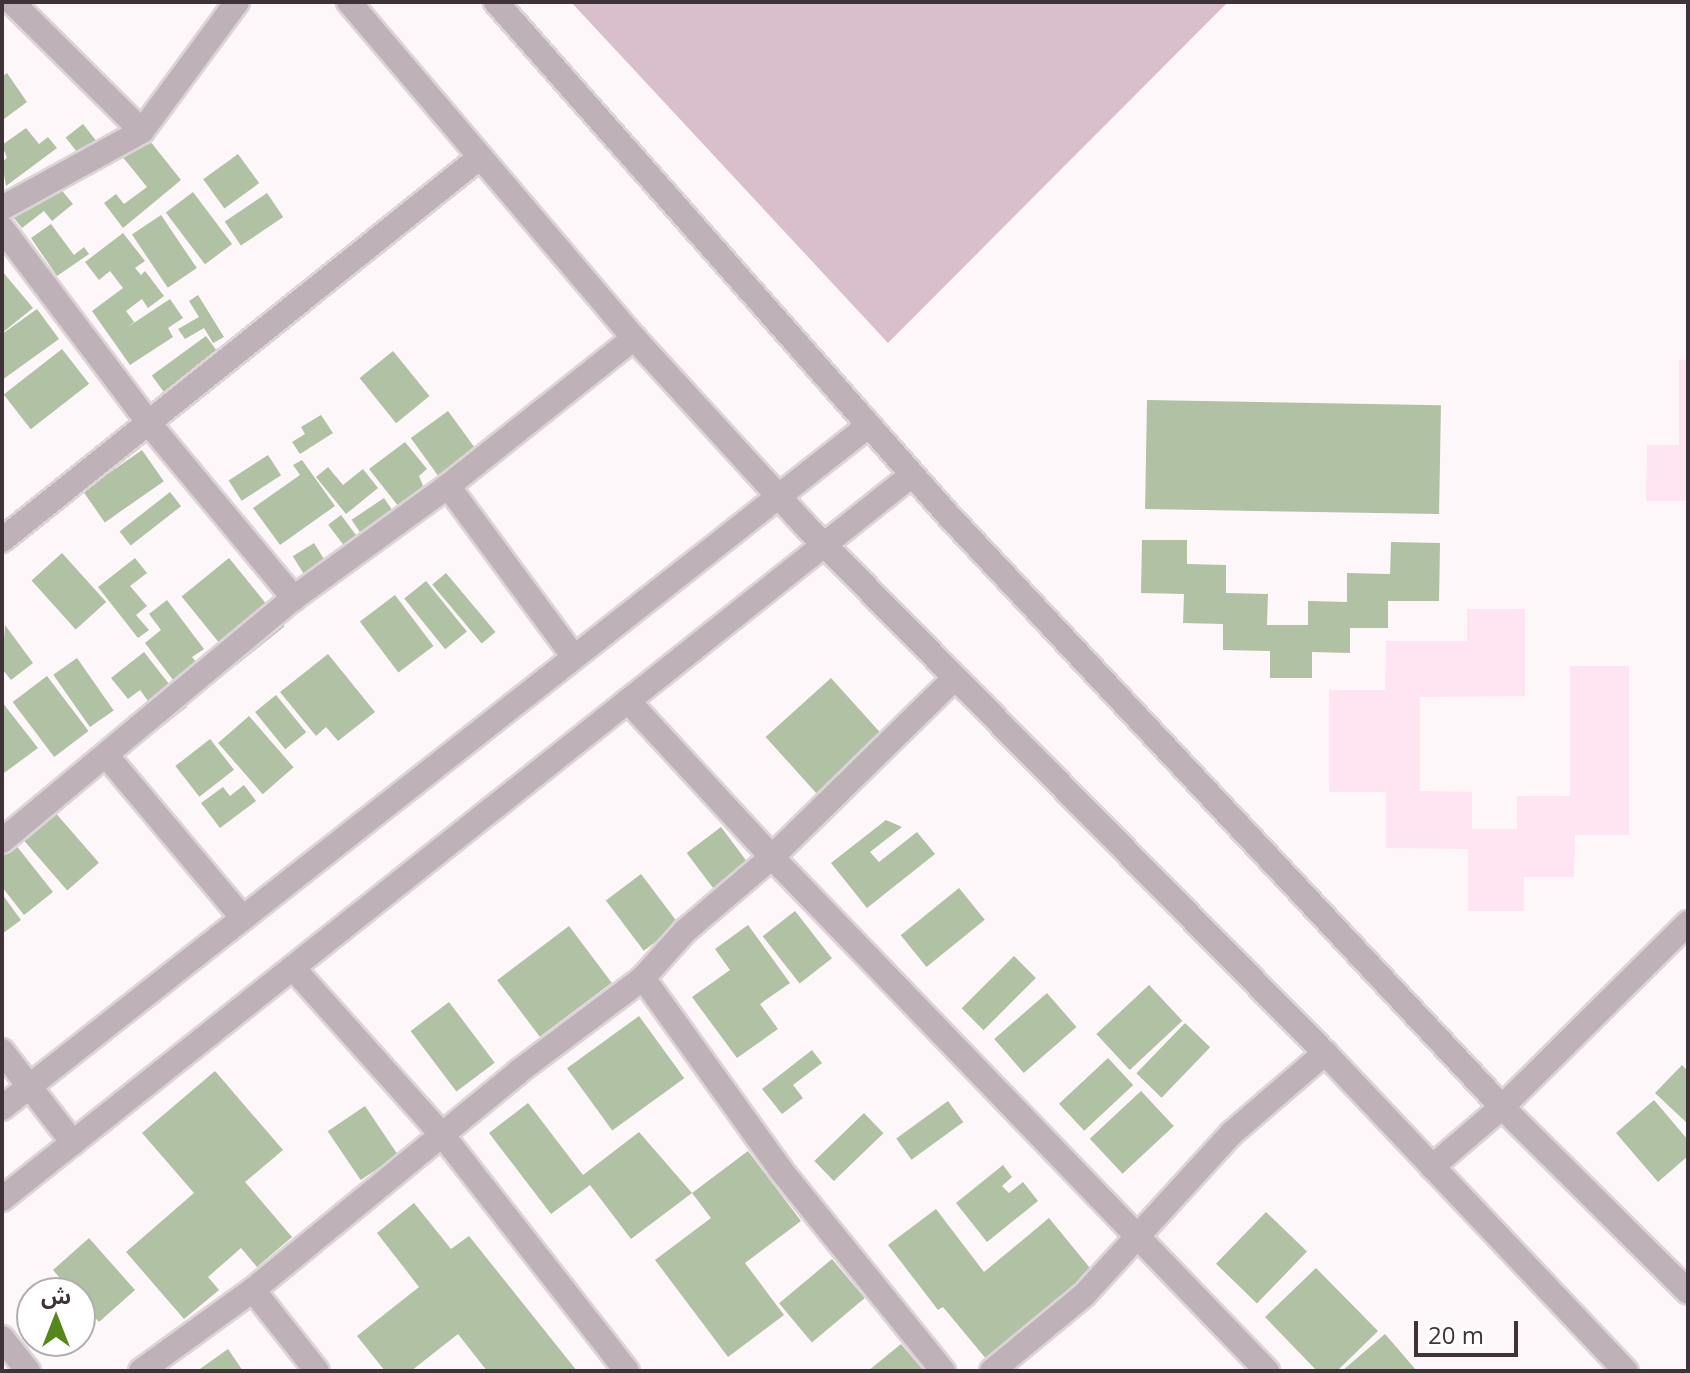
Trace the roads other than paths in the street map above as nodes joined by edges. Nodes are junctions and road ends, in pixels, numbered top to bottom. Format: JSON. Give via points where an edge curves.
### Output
{"nodes":[{"id":1,"x":12,"y":2,"type":"edge"},
{"id":2,"x":237,"y":2,"type":"edge"},
{"id":3,"x":349,"y":2,"type":"edge"},
{"id":4,"x":496,"y":2,"type":"edge"},
{"id":5,"x":142,"y":131,"type":"junction"},
{"id":6,"x":479,"y":158,"type":"junction"},
{"id":7,"x":2,"y":208,"type":"edge"},
{"id":8,"x":2,"y":228,"type":"edge"},
{"id":9,"x":634,"y":338,"type":"junction"},
{"id":10,"x":151,"y":426,"type":"junction"},
{"id":11,"x":868,"y":426,"type":"junction"},
{"id":12,"x":912,"y":475,"type":"junction"},
{"id":13,"x":448,"y":486,"type":"junction"},
{"id":14,"x":780,"y":495,"type":"junction"},
{"id":15,"x":2,"y":540,"type":"edge"},
{"id":16,"x":824,"y":545,"type":"junction"},
{"id":17,"x":294,"y":598,"type":"junction"},
{"id":18,"x":574,"y":657,"type":"junction"},
{"id":19,"x":955,"y":678,"type":"junction"},
{"id":20,"x":628,"y":701,"type":"junction"},
{"id":21,"x":106,"y":755,"type":"junction"},
{"id":22,"x":2,"y":841,"type":"edge"},
{"id":23,"x":772,"y":857,"type":"junction"},
{"id":24,"x":243,"y":918,"type":"junction"},
{"id":25,"x":1688,"y":923,"type":"edge"},
{"id":26,"x":293,"y":968,"type":"junction"},
{"id":27,"x":643,"y":978,"type":"junction"},
{"id":28,"x":2,"y":1051,"type":"edge"},
{"id":29,"x":1325,"y":1053,"type":"junction"},
{"id":30,"x":29,"y":1087,"type":"junction"},
{"id":31,"x":1502,"y":1107,"type":"junction"},
{"id":32,"x":2,"y":1108,"type":"edge"},
{"id":33,"x":444,"y":1137,"type":"junction"},
{"id":34,"x":73,"y":1143,"type":"junction"},
{"id":35,"x":1432,"y":1167,"type":"junction"},
{"id":36,"x":2,"y":1199,"type":"edge"},
{"id":37,"x":1140,"y":1237,"type":"junction"},
{"id":38,"x":1683,"y":1276,"type":"edge"},
{"id":39,"x":253,"y":1290,"type":"junction"},
{"id":40,"x":2,"y":1338,"type":"edge"},
{"id":41,"x":28,"y":1371,"type":"edge"},
{"id":42,"x":141,"y":1371,"type":"edge"},
{"id":43,"x":317,"y":1371,"type":"edge"},
{"id":44,"x":627,"y":1371,"type":"edge"},
{"id":45,"x":943,"y":1371,"type":"edge"},
{"id":46,"x":992,"y":1371,"type":"edge"},
{"id":47,"x":1267,"y":1371,"type":"edge"},
{"id":48,"x":1626,"y":1371,"type":"edge"}],
"edges":[{"from":1,"to":5,"type":"street"},
{"from":2,"to":5,"type":"street"},
{"from":3,"to":6,"type":"street"},
{"from":4,"to":11,"type":"street"},
{"from":5,"to":7,"type":"street"},
{"from":6,"to":9,"type":"street"},
{"from":6,"to":10,"type":"street"},
{"from":8,"to":10,"type":"street"},
{"from":9,"to":13,"type":"street"},
{"from":9,"to":14,"type":"street"},
{"from":10,"to":15,"type":"street"},
{"from":10,"to":17,"type":"street"},
{"from":11,"to":12,"type":"street"},
{"from":11,"to":14,"type":"street"},
{"from":12,"to":16,"type":"street"},
{"from":12,"to":31,"type":"street"},
{"from":13,"to":17,"type":"street"},
{"from":13,"to":18,"type":"street"},
{"from":14,"to":16,"type":"street"},
{"from":14,"to":18,"type":"street"},
{"from":16,"to":19,"type":"street"},
{"from":16,"to":20,"type":"street"},
{"from":17,"to":21,"type":"street"},
{"from":18,"to":24,"type":"street"},
{"from":19,"to":23,"type":"street"},
{"from":19,"to":29,"type":"street"},
{"from":20,"to":23,"type":"street"},
{"from":20,"to":26,"type":"street"},
{"from":21,"to":22,"type":"street"},
{"from":21,"to":24,"type":"street"},
{"from":23,"to":27,"type":"street","via":[[685,931]]},
{"from":23,"to":37,"type":"street"},
{"from":24,"to":30,"type":"street"},
{"from":25,"to":31,"type":"street"},
{"from":26,"to":33,"type":"street"},
{"from":26,"to":34,"type":"street"},
{"from":27,"to":33,"type":"street","via":[[518,1072]]},
{"from":27,"to":45,"type":"street","via":[[780,1169]]},
{"from":28,"to":30,"type":"street"},
{"from":29,"to":35,"type":"street"},
{"from":29,"to":37,"type":"street","via":[[1232,1133]]},
{"from":30,"to":32,"type":"street"},
{"from":30,"to":34,"type":"street"},
{"from":31,"to":35,"type":"street"},
{"from":31,"to":38,"type":"street"},
{"from":33,"to":39,"type":"street"},
{"from":33,"to":44,"type":"street"},
{"from":34,"to":36,"type":"street"},
{"from":35,"to":48,"type":"street"},
{"from":37,"to":46,"type":"street","via":[[1084,1295]]},
{"from":37,"to":47,"type":"street"},
{"from":39,"to":42,"type":"street"},
{"from":39,"to":43,"type":"street"},
{"from":40,"to":41,"type":"street"}]}
